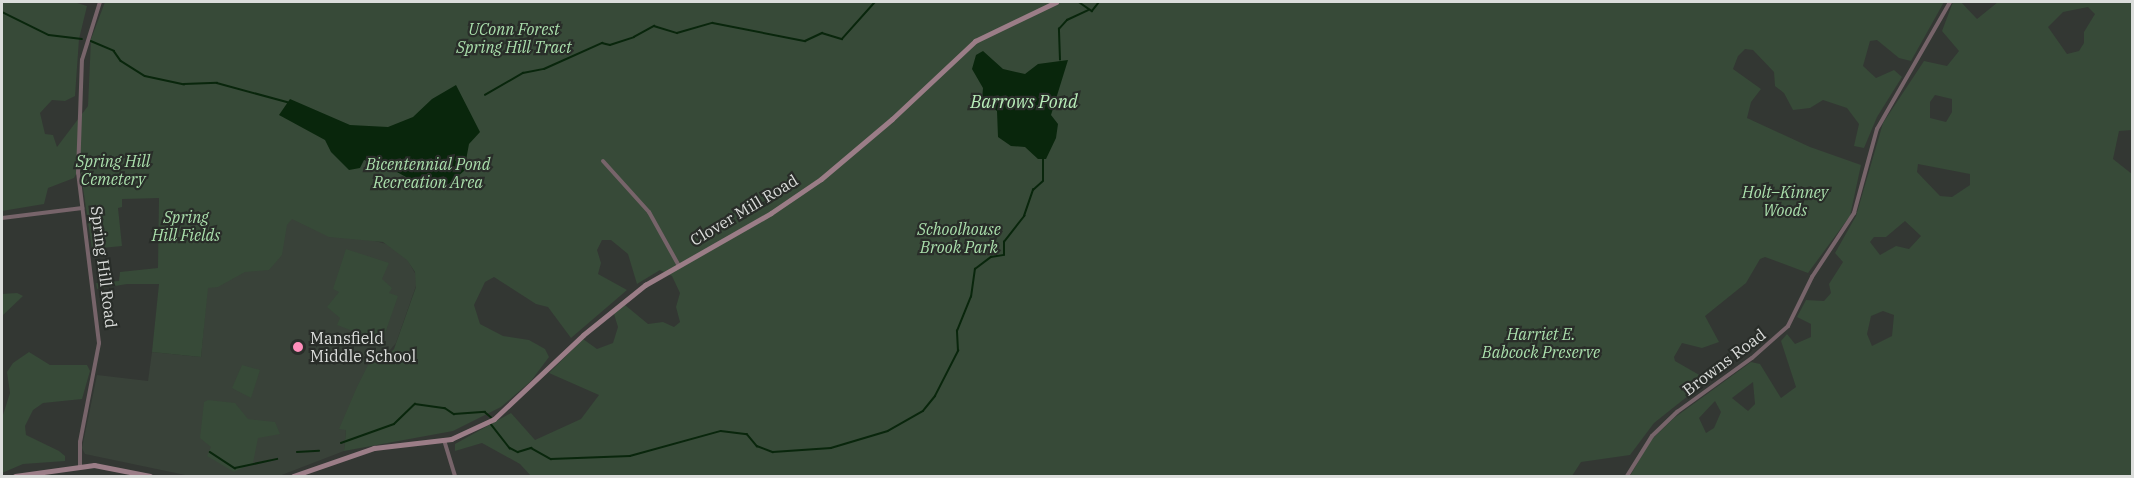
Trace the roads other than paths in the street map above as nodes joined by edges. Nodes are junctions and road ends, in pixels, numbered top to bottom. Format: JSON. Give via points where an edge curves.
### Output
{"nodes":[{"id":1,"x":100,"y":2,"type":"edge"},
{"id":2,"x":1056,"y":2,"type":"edge"},
{"id":3,"x":1950,"y":2,"type":"edge"},
{"id":4,"x":603,"y":161,"type":"dead end"},
{"id":5,"x":82,"y":208,"type":"junction"},
{"id":6,"x":2,"y":218,"type":"edge"},
{"id":7,"x":678,"y":264,"type":"junction"},
{"id":8,"x":444,"y":440,"type":"junction"},
{"id":9,"x":80,"y":466,"type":"junction"},
{"id":10,"x":15,"y":477,"type":"edge"},
{"id":11,"x":150,"y":477,"type":"edge"},
{"id":12,"x":293,"y":477,"type":"edge"},
{"id":13,"x":455,"y":477,"type":"edge"},
{"id":14,"x":1627,"y":477,"type":"edge"}],
"edges":[{"from":1,"to":5,"type":"street","name":"Spring Hill Road","via":[[82,60],[78,173]]},
{"from":2,"to":7,"type":"street","name":"Clover Mill Road","via":[[975,41],[821,179],[771,213]]},
{"from":3,"to":14,"type":"street","name":"Browns Road","via":[[1877,129],[1854,213],[1812,277],[1788,326],[1752,358],[1677,412],[1652,436]]},
{"from":4,"to":7,"type":"street","via":[[650,212]]},
{"from":5,"to":6,"type":"street"},
{"from":5,"to":9,"type":"street","name":"Spring Hill Road","via":[[99,343],[80,442]]},
{"from":7,"to":8,"type":"street","name":"Clover Mill Road","via":[[582,335],[494,419],[471,432]]},
{"from":8,"to":12,"type":"street","via":[[374,448]]},
{"from":8,"to":13,"type":"street"},
{"from":9,"to":10,"type":"street"},
{"from":9,"to":11,"type":"street","via":[[94,465]]}]}
